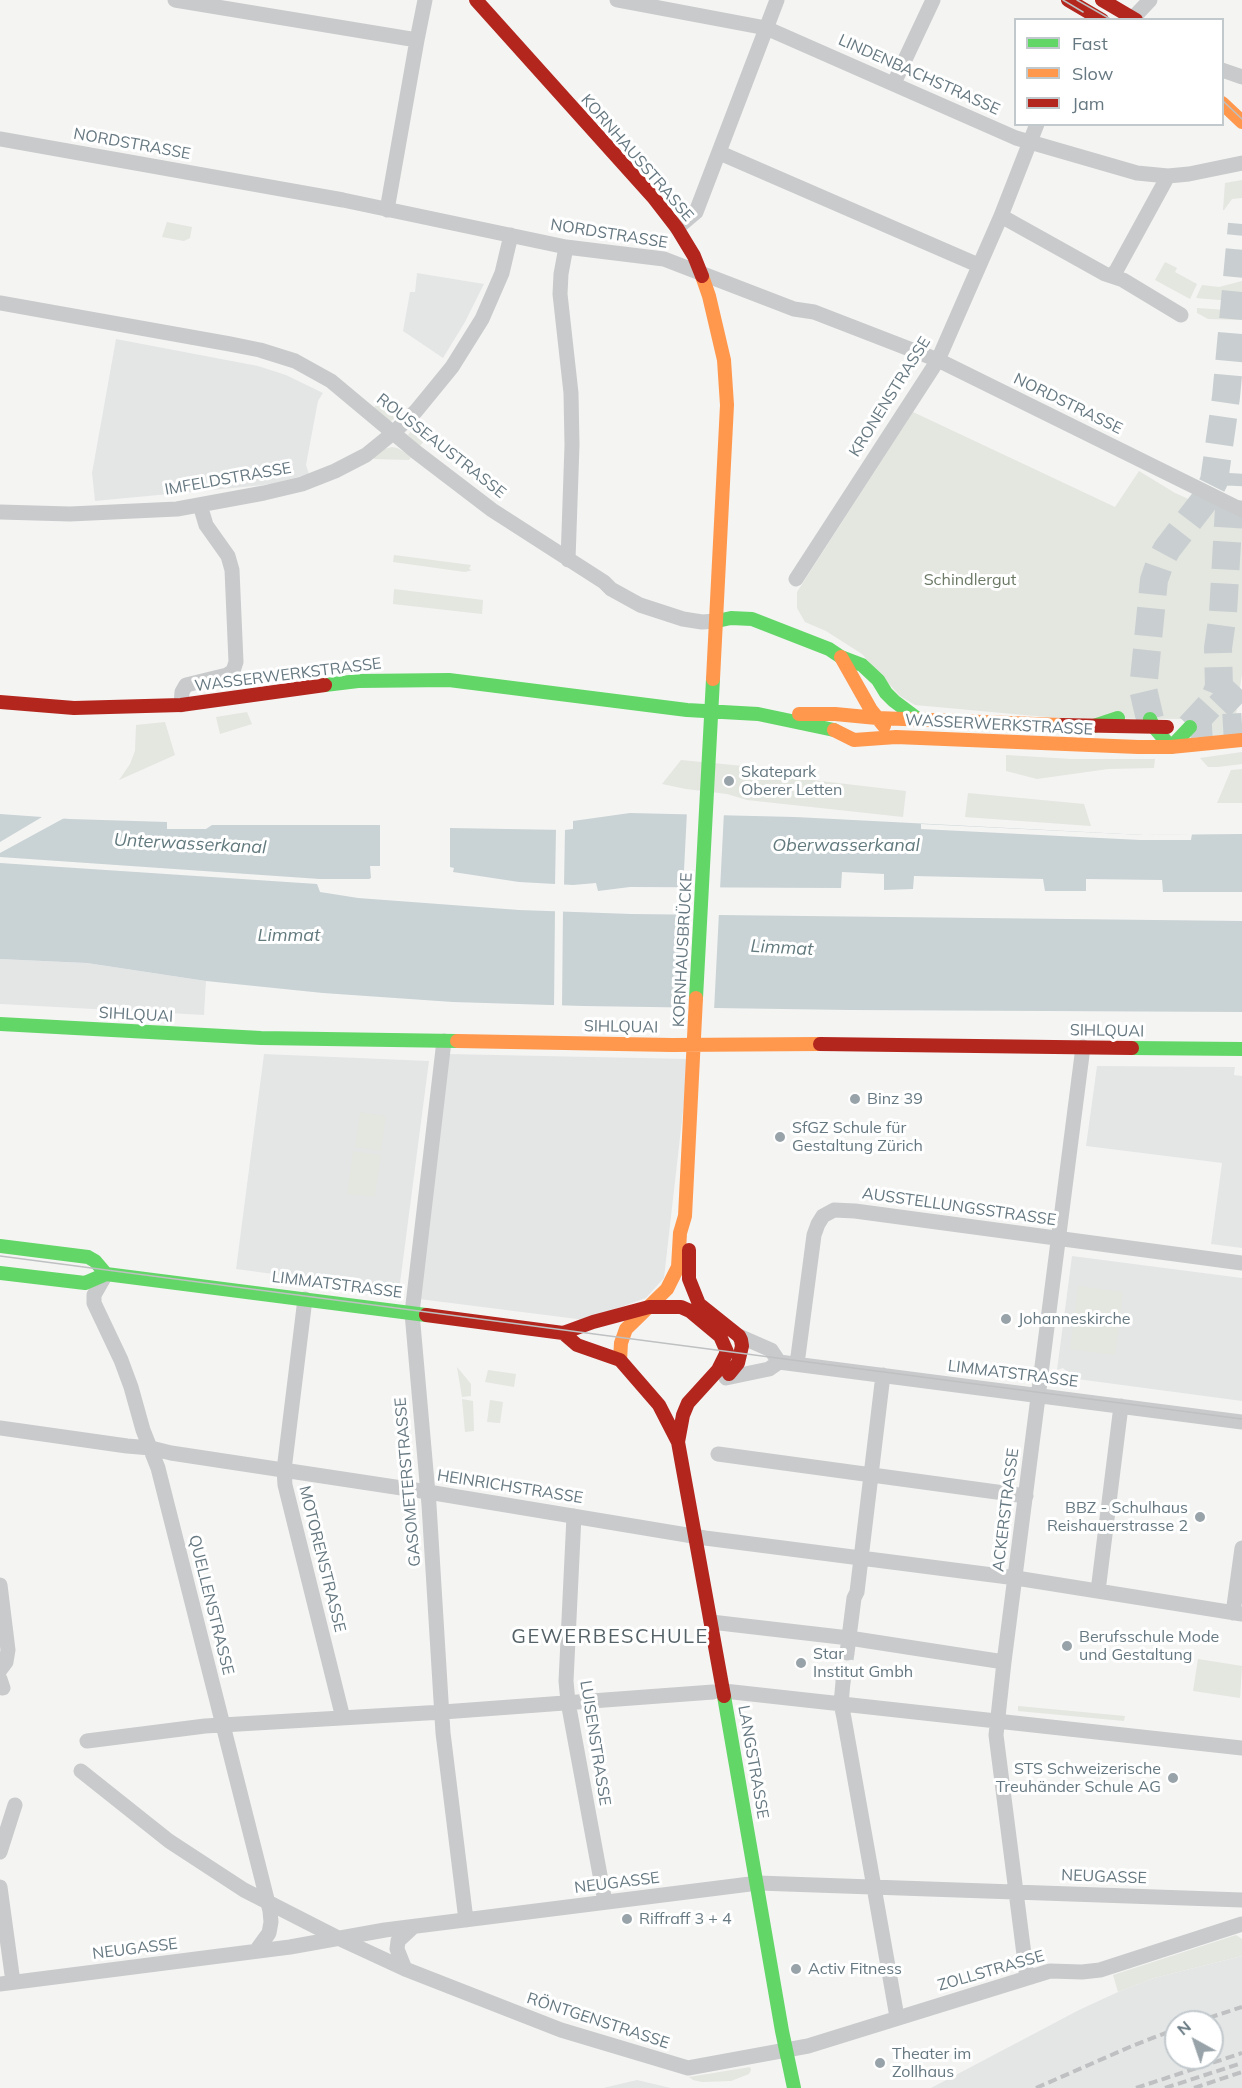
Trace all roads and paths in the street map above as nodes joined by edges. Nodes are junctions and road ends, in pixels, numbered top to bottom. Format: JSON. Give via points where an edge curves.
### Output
{"nodes":[{"id":1,"x":175,"y":0,"type":"edge"},
{"id":2,"x":425,"y":0,"type":"edge"},
{"id":3,"x":477,"y":0,"type":"edge"},
{"id":4,"x":616,"y":0,"type":"edge"},
{"id":5,"x":777,"y":0,"type":"edge"},
{"id":6,"x":933,"y":0,"type":"edge"},
{"id":7,"x":1068,"y":0,"type":"edge"},
{"id":8,"x":1102,"y":0,"type":"edge"},
{"id":9,"x":1150,"y":0,"type":"edge"},
{"id":10,"x":1084,"y":15,"type":"edge"},
{"id":11,"x":1133,"y":18,"type":"edge"},
{"id":12,"x":1136,"y":18,"type":"edge"},
{"id":13,"x":766,"y":28,"type":"junction"},
{"id":14,"x":417,"y":39,"type":"junction"},
{"id":15,"x":1224,"y":71,"type":"edge"},
{"id":16,"x":1242,"y":77,"type":"edge"},
{"id":17,"x":894,"y":83,"type":"junction"},
{"id":18,"x":1224,"y":105,"type":"edge"},
{"id":19,"x":1242,"y":122,"type":"edge"},
{"id":20,"x":1036,"y":126,"type":"edge"},
{"id":21,"x":0,"y":139,"type":"edge"},
{"id":22,"x":1031,"y":142,"type":"junction"},
{"id":23,"x":720,"y":153,"type":"junction"},
{"id":24,"x":1242,"y":163,"type":"edge"},
{"id":25,"x":1168,"y":176,"type":"junction"},
{"id":26,"x":387,"y":210,"type":"junction"},
{"id":27,"x":1000,"y":216,"type":"junction"},
{"id":28,"x":677,"y":228,"type":"junction"},
{"id":29,"x":511,"y":235,"type":"junction"},
{"id":30,"x":566,"y":248,"type":"junction"},
{"id":31,"x":978,"y":266,"type":"junction"},
{"id":32,"x":701,"y":274,"type":"junction"},
{"id":33,"x":1111,"y":275,"type":"junction"},
{"id":34,"x":0,"y":303,"type":"edge"},
{"id":35,"x":1181,"y":315,"type":"dead end"},
{"id":36,"x":938,"y":360,"type":"junction"},
{"id":37,"x":393,"y":434,"type":"junction"},
{"id":38,"x":200,"y":505,"type":"junction"},
{"id":39,"x":1242,"y":510,"type":"edge"},
{"id":40,"x":0,"y":512,"type":"edge"},
{"id":41,"x":568,"y":560,"type":"junction"},
{"id":42,"x":796,"y":579,"type":"dead end"},
{"id":43,"x":717,"y":621,"type":"junction"},
{"id":44,"x":841,"y":657,"type":"junction"},
{"id":45,"x":852,"y":676,"type":"junction"},
{"id":46,"x":712,"y":687,"type":"joint"},
{"id":47,"x":886,"y":693,"type":"junction"},
{"id":48,"x":0,"y":702,"type":"edge"},
{"id":49,"x":181,"y":705,"type":"junction"},
{"id":50,"x":758,"y":714,"type":"junction"},
{"id":51,"x":835,"y":714,"type":"junction"},
{"id":52,"x":877,"y":718,"type":"junction"},
{"id":53,"x":1118,"y":718,"type":"dead end"},
{"id":54,"x":918,"y":719,"type":"junction"},
{"id":55,"x":1151,"y":722,"type":"junction"},
{"id":56,"x":1094,"y":726,"type":"junction"},
{"id":57,"x":832,"y":730,"type":"junction"},
{"id":58,"x":896,"y":737,"type":"junction"},
{"id":59,"x":1242,"y":740,"type":"edge"},
{"id":60,"x":1171,"y":747,"type":"junction"},
{"id":61,"x":0,"y":1024,"type":"edge"},
{"id":62,"x":444,"y":1041,"type":"junction"},
{"id":63,"x":1083,"y":1047,"type":"junction"},
{"id":64,"x":1242,"y":1049,"type":"edge"},
{"id":65,"x":686,"y":1216,"type":"junction"},
{"id":66,"x":1059,"y":1239,"type":"junction"},
{"id":67,"x":0,"y":1246,"type":"edge"},
{"id":68,"x":1242,"y":1263,"type":"edge"},
{"id":69,"x":0,"y":1273,"type":"edge"},
{"id":70,"x":106,"y":1274,"type":"junction"},
{"id":71,"x":305,"y":1299,"type":"junction"},
{"id":72,"x":649,"y":1307,"type":"junction"},
{"id":73,"x":412,"y":1313,"type":"junction"},
{"id":74,"x":563,"y":1333,"type":"junction"},
{"id":75,"x":739,"y":1336,"type":"junction"},
{"id":76,"x":620,"y":1360,"type":"junction"},
{"id":77,"x":779,"y":1362,"type":"junction"},
{"id":78,"x":797,"y":1364,"type":"junction"},
{"id":79,"x":883,"y":1376,"type":"junction"},
{"id":80,"x":724,"y":1379,"type":"junction"},
{"id":81,"x":701,"y":1390,"type":"junction"},
{"id":82,"x":1038,"y":1395,"type":"junction"},
{"id":83,"x":1121,"y":1406,"type":"junction"},
{"id":84,"x":1242,"y":1422,"type":"edge"},
{"id":85,"x":0,"y":1428,"type":"edge"},
{"id":86,"x":678,"y":1442,"type":"junction"},
{"id":87,"x":151,"y":1448,"type":"junction"},
{"id":88,"x":718,"y":1454,"type":"dead end"},
{"id":89,"x":284,"y":1470,"type":"junction"},
{"id":90,"x":870,"y":1475,"type":"junction"},
{"id":91,"x":428,"y":1492,"type":"junction"},
{"id":92,"x":1026,"y":1496,"type":"junction"},
{"id":93,"x":574,"y":1516,"type":"junction"},
{"id":94,"x":696,"y":1537,"type":"junction"},
{"id":95,"x":1242,"y":1548,"type":"edge"},
{"id":96,"x":861,"y":1558,"type":"junction"},
{"id":97,"x":1016,"y":1578,"type":"junction"},
{"id":98,"x":0,"y":1585,"type":"edge"},
{"id":99,"x":1098,"y":1592,"type":"junction"},
{"id":100,"x":1238,"y":1613,"type":"edge"},
{"id":101,"x":711,"y":1622,"type":"junction"},
{"id":102,"x":848,"y":1646,"type":"junction"},
{"id":103,"x":1004,"y":1662,"type":"junction"},
{"id":104,"x":0,"y":1670,"type":"edge"},
{"id":105,"x":843,"y":1682,"type":"tunnel mouth"},
{"id":106,"x":718,"y":1692,"type":"junction"},
{"id":107,"x":568,"y":1702,"type":"junction"},
{"id":108,"x":841,"y":1704,"type":"junction"},
{"id":109,"x":443,"y":1712,"type":"junction"},
{"id":110,"x":343,"y":1718,"type":"junction"},
{"id":111,"x":997,"y":1721,"type":"junction"},
{"id":112,"x":222,"y":1726,"type":"junction"},
{"id":113,"x":87,"y":1741,"type":"dead end"},
{"id":114,"x":1242,"y":1748,"type":"edge"},
{"id":115,"x":81,"y":1771,"type":"dead end"},
{"id":116,"x":15,"y":1805,"type":"dead end"},
{"id":117,"x":0,"y":1852,"type":"edge"},
{"id":118,"x":758,"y":1883,"type":"junction"},
{"id":119,"x":0,"y":1887,"type":"edge"},
{"id":120,"x":873,"y":1887,"type":"junction"},
{"id":121,"x":1015,"y":1891,"type":"junction"},
{"id":122,"x":1242,"y":1900,"type":"edge"},
{"id":123,"x":267,"y":1902,"type":"junction"},
{"id":124,"x":605,"y":1902,"type":"junction"},
{"id":125,"x":466,"y":1920,"type":"junction"},
{"id":126,"x":1242,"y":1924,"type":"edge"},
{"id":127,"x":413,"y":1927,"type":"junction"},
{"id":128,"x":338,"y":1938,"type":"junction"},
{"id":129,"x":256,"y":1951,"type":"junction"},
{"id":130,"x":405,"y":1969,"type":"junction"},
{"id":131,"x":1027,"y":1978,"type":"junction"},
{"id":132,"x":7,"y":1983,"type":"edge"},
{"id":133,"x":897,"y":2017,"type":"junction"},
{"id":134,"x":785,"y":2052,"type":"junction"},
{"id":135,"x":794,"y":2088,"type":"edge"}],
"edges":[{"from":1,"to":14,"type":"street"},
{"from":2,"to":14,"type":"street"},
{"from":3,"to":28,"type":"main road","name":"KORNHAUSSTRASSE","via":[[662,206]]},
{"from":4,"to":13,"type":"street","name":"LINDENBACHSTRASSE"},
{"from":5,"to":13,"type":"street"},
{"from":6,"to":17,"type":"street"},
{"from":7,"to":10,"type":"main road"},
{"from":8,"to":11,"type":"main road"},
{"from":9,"to":12,"type":"street"},
{"from":13,"to":17,"type":"street","name":"LINDENBACHSTRASSE"},
{"from":13,"to":23,"type":"street"},
{"from":14,"to":26,"type":"street"},
{"from":15,"to":16,"type":"street"},
{"from":17,"to":22,"type":"street","name":"LINDENBACHSTRASSE"},
{"from":18,"to":19,"type":"main road"},
{"from":20,"to":22,"type":"street","name":"KRONENSTRASSE"},
{"from":21,"to":26,"type":"street","name":"NORDSTRASSE"},
{"from":22,"to":25,"type":"street","name":"LINDENBACHSTRASSE","via":[[1137,173]]},
{"from":22,"to":27,"type":"street","name":"KRONENSTRASSE"},
{"from":23,"to":28,"type":"street","via":[[696,212]]},
{"from":23,"to":31,"type":"street"},
{"from":24,"to":25,"type":"street","name":"LINDENBACHSTRASSE"},
{"from":25,"to":33,"type":"street"},
{"from":26,"to":29,"type":"street","name":"NORDSTRASSE"},
{"from":27,"to":31,"type":"street","name":"KRONENSTRASSE"},
{"from":27,"to":33,"type":"street"},
{"from":28,"to":32,"type":"main road","name":"KORNHAUSSTRASSE"},
{"from":29,"to":30,"type":"street","name":"NORDSTRASSE"},
{"from":29,"to":37,"type":"street","name":"IMFELDSTRASSE","via":[[502,273],[482,319],[452,367]]},
{"from":30,"to":32,"type":"street","name":"NORDSTRASSE","via":[[664,259]]},
{"from":30,"to":41,"type":"street","via":[[560,294],[571,401]]},
{"from":31,"to":36,"type":"street","name":"KRONENSTRASSE"},
{"from":32,"to":36,"type":"street","name":"NORDSTRASSE"},
{"from":32,"to":43,"type":"main road","name":"KORNHAUSSTRASSE","via":[[713,308],[726,384]]},
{"from":33,"to":35,"type":"street"},
{"from":34,"to":37,"type":"street","name":"ROUSSEAUSTRASSE","via":[[230,344],[295,361],[331,381]]},
{"from":36,"to":39,"type":"street","name":"NORDSTRASSE"},
{"from":36,"to":42,"type":"street","name":"KRONENSTRASSE"},
{"from":37,"to":38,"type":"street","name":"IMFELDSTRASSE","via":[[366,455],[302,484]]},
{"from":37,"to":41,"type":"street","name":"ROUSSEAUSTRASSE","via":[[492,510]]},
{"from":38,"to":40,"type":"street","name":"IMFELDSTRASSE","via":[[132,512]]},
{"from":38,"to":49,"type":"street","via":[[206,525],[228,556],[232,570],[236,666],[227,675],[186,685]]},
{"from":41,"to":43,"type":"street","name":"ROUSSEAUSTRASSE","via":[[640,605],[683,619]]},
{"from":43,"to":44,"type":"main road","name":"ROUSSEAUSTRASSE","via":[[752,619]]},
{"from":43,"to":46,"type":"main road","name":"KORNHAUSSTRASSE"},
{"from":44,"to":45,"type":"main road"},
{"from":44,"to":47,"type":"main road","name":"ROUSSEAUSTRASSE","via":[[862,665]]},
{"from":45,"to":51,"type":"main road","via":[[849,701]]},
{"from":45,"to":52,"type":"main road"},
{"from":46,"to":65,"type":"main road","name":"KORNHAUSBRÜCKE"},
{"from":47,"to":52,"type":"main road","via":[[885,707]]},
{"from":47,"to":54,"type":"main road","name":"ROUSSEAUSTRASSE"},
{"from":48,"to":49,"type":"main road","name":"WASSERWERKSTRASSE","via":[[74,708]]},
{"from":49,"to":50,"type":"main road","name":"WASSERWERKSTRASSE","via":[[358,681],[415,679],[687,710]]},
{"from":50,"to":51,"type":"main road","name":"WASSERWERKSTRASSE"},
{"from":50,"to":57,"type":"main road","name":"WASSERWERKSTRASSE"},
{"from":51,"to":52,"type":"main road","name":"WASSERWERKSTRASSE"},
{"from":52,"to":54,"type":"main road","name":"WASSERWERKSTRASSE"},
{"from":52,"to":57,"type":"main road","via":[[855,729]]},
{"from":52,"to":58,"type":"main road"},
{"from":53,"to":56,"type":"main road"},
{"from":54,"to":56,"type":"main road","name":"WASSERWERKSTRASSE"},
{"from":55,"to":56,"type":"main road","name":"WASSERWERKSTRASSE"},
{"from":55,"to":60,"type":"main road"},
{"from":55,"to":60,"type":"main road","name":"WASSERWERKSTRASSE","via":[[1172,728],[1190,727]]},
{"from":57,"to":58,"type":"main road","name":"WASSERWERKSTRASSE","via":[[854,740]]},
{"from":58,"to":60,"type":"main road","name":"WASSERWERKSTRASSE"},
{"from":59,"to":60,"type":"main road","name":"WASSERWERKSTRASSE"},
{"from":61,"to":62,"type":"main road","name":"SIHLQUAI","via":[[261,1038]]},
{"from":62,"to":63,"type":"main road","name":"SIHLQUAI"},
{"from":62,"to":73,"type":"street","name":"GASOMETERSTRASSE"},
{"from":63,"to":64,"type":"main road","name":"SIHLQUAI"},
{"from":63,"to":66,"type":"street","name":"ACKERSTRASSE"},
{"from":65,"to":72,"type":"main road","via":[[675,1276]]},
{"from":65,"to":75,"type":"main road","via":[[693,1292],[699,1304]]},
{"from":66,"to":68,"type":"street","name":"AUSSTELLUNGSSTRASSE"},
{"from":66,"to":78,"type":"street","name":"AUSSTELLUNGSSTRASSE","via":[[834,1210],[823,1216],[814,1235]]},
{"from":66,"to":82,"type":"street","name":"ACKERSTRASSE"},
{"from":67,"to":70,"type":"main road","via":[[88,1257]]},
{"from":69,"to":70,"type":"main road","name":"LIMMATSTRASSE","via":[[85,1283]]},
{"from":70,"to":71,"type":"main road","name":"LIMMATSTRASSE"},
{"from":70,"to":87,"type":"street","name":"QUELLENSTRASSE","via":[[93,1299],[121,1360]]},
{"from":71,"to":73,"type":"main road","name":"LIMMATSTRASSE"},
{"from":71,"to":89,"type":"street","name":"MOTORENSTRASSE"},
{"from":72,"to":74,"type":"main road"},
{"from":72,"to":76,"type":"main road","via":[[626,1329]]},
{"from":72,"to":81,"type":"main road","via":[[670,1305],[690,1311],[723,1339],[726,1357]]},
{"from":73,"to":74,"type":"main road","name":"LIMMATSTRASSE"},
{"from":73,"to":91,"type":"street","name":"GASOMETERSTRASSE"},
{"from":74,"to":76,"type":"main road","via":[[577,1345]]},
{"from":75,"to":77,"type":"street","via":[[771,1350]]},
{"from":75,"to":80,"type":"main road","via":[[742,1346],[738,1363]]},
{"from":76,"to":86,"type":"main road","via":[[659,1405]]},
{"from":77,"to":78,"type":"street","name":"LIMMATSTRASSE"},
{"from":77,"to":80,"type":"street","via":[[769,1370]]},
{"from":78,"to":79,"type":"street","name":"LIMMATSTRASSE"},
{"from":79,"to":82,"type":"street","name":"LIMMATSTRASSE"},
{"from":79,"to":90,"type":"street"},
{"from":80,"to":81,"type":"main road"},
{"from":81,"to":86,"type":"main road","via":[[688,1403]]},
{"from":82,"to":83,"type":"street","name":"LIMMATSTRASSE"},
{"from":82,"to":92,"type":"street","name":"ACKERSTRASSE"},
{"from":83,"to":84,"type":"street","name":"LIMMATSTRASSE"},
{"from":83,"to":99,"type":"street"},
{"from":85,"to":87,"type":"street","name":"HEINRICHSTRASSE"},
{"from":86,"to":94,"type":"main road","name":"LANGSTRASSE"},
{"from":87,"to":89,"type":"street","name":"HEINRICHSTRASSE"},
{"from":87,"to":112,"type":"street","name":"QUELLENSTRASSE"},
{"from":88,"to":90,"type":"street"},
{"from":89,"to":91,"type":"street","name":"HEINRICHSTRASSE"},
{"from":89,"to":110,"type":"street","name":"MOTORENSTRASSE"},
{"from":90,"to":92,"type":"street"},
{"from":90,"to":96,"type":"street"},
{"from":91,"to":93,"type":"street","name":"HEINRICHSTRASSE"},
{"from":91,"to":109,"type":"street","name":"GASOMETERSTRASSE"},
{"from":92,"to":97,"type":"street","name":"ACKERSTRASSE"},
{"from":93,"to":94,"type":"street","name":"HEINRICHSTRASSE"},
{"from":93,"to":107,"type":"street","name":"LUISENSTRASSE"},
{"from":94,"to":96,"type":"street","name":"HEINRICHSTRASSE"},
{"from":94,"to":101,"type":"main road","name":"LANGSTRASSE"},
{"from":95,"to":100,"type":"street"},
{"from":96,"to":97,"type":"street","name":"HEINRICHSTRASSE"},
{"from":96,"to":102,"type":"street"},
{"from":97,"to":99,"type":"street","name":"HEINRICHSTRASSE"},
{"from":97,"to":103,"type":"street","name":"ACKERSTRASSE"},
{"from":98,"to":104,"type":"street","via":[[8,1650]]},
{"from":99,"to":100,"type":"street","name":"HEINRICHSTRASSE"},
{"from":101,"to":102,"type":"street"},
{"from":101,"to":106,"type":"main road","name":"LANGSTRASSE"},
{"from":102,"to":103,"type":"street","via":[[925,1649]]},
{"from":103,"to":111,"type":"street","name":"ACKERSTRASSE"},
{"from":105,"to":108,"type":"street"},
{"from":106,"to":107,"type":"street"},
{"from":106,"to":108,"type":"street"},
{"from":106,"to":118,"type":"main road","name":"LANGSTRASSE"},
{"from":107,"to":109,"type":"street"},
{"from":107,"to":124,"type":"street","name":"LUISENSTRASSE"},
{"from":108,"to":111,"type":"street"},
{"from":108,"to":120,"type":"street"},
{"from":109,"to":110,"type":"street"},
{"from":109,"to":125,"type":"street","name":"GASOMETERSTRASSE"},
{"from":110,"to":112,"type":"street"},
{"from":111,"to":114,"type":"street"},
{"from":111,"to":121,"type":"street","name":"ACKERSTRASSE"},
{"from":112,"to":113,"type":"street"},
{"from":112,"to":123,"type":"street","name":"QUELLENSTRASSE"},
{"from":115,"to":123,"type":"street","name":"RÖNTGENSTRASSE","via":[[169,1841]]},
{"from":116,"to":117,"type":"street"},
{"from":118,"to":120,"type":"street","name":"NEUGASSE"},
{"from":118,"to":124,"type":"street","name":"NEUGASSE"},
{"from":118,"to":134,"type":"main road","name":"LANGSTRASSE"},
{"from":119,"to":132,"type":"street"},
{"from":120,"to":121,"type":"street","name":"NEUGASSE"},
{"from":120,"to":133,"type":"street"},
{"from":121,"to":122,"type":"street","name":"NEUGASSE"},
{"from":121,"to":131,"type":"street","name":"ACKERSTRASSE"},
{"from":123,"to":128,"type":"street","name":"RÖNTGENSTRASSE"},
{"from":123,"to":129,"type":"street","name":"QUELLENSTRASSE","via":[[269,1933]]},
{"from":124,"to":125,"type":"street","name":"NEUGASSE"},
{"from":125,"to":127,"type":"street","name":"NEUGASSE"},
{"from":126,"to":131,"type":"street","name":"ZOLLSTRASSE","via":[[1100,1970],[1056,1970]]},
{"from":127,"to":128,"type":"street","name":"NEUGASSE"},
{"from":127,"to":130,"type":"street","via":[[398,1941]]},
{"from":128,"to":129,"type":"street","name":"NEUGASSE"},
{"from":128,"to":130,"type":"street","name":"RÖNTGENSTRASSE"},
{"from":129,"to":132,"type":"street","name":"NEUGASSE"},
{"from":130,"to":134,"type":"street","name":"RÖNTGENSTRASSE","via":[[561,2031],[682,2067],[697,2068]]},
{"from":131,"to":133,"type":"street","name":"ZOLLSTRASSE"},
{"from":133,"to":134,"type":"street","name":"ZOLLSTRASSE"},
{"from":134,"to":135,"type":"main road","name":"LANGSTRASSE"}]}
